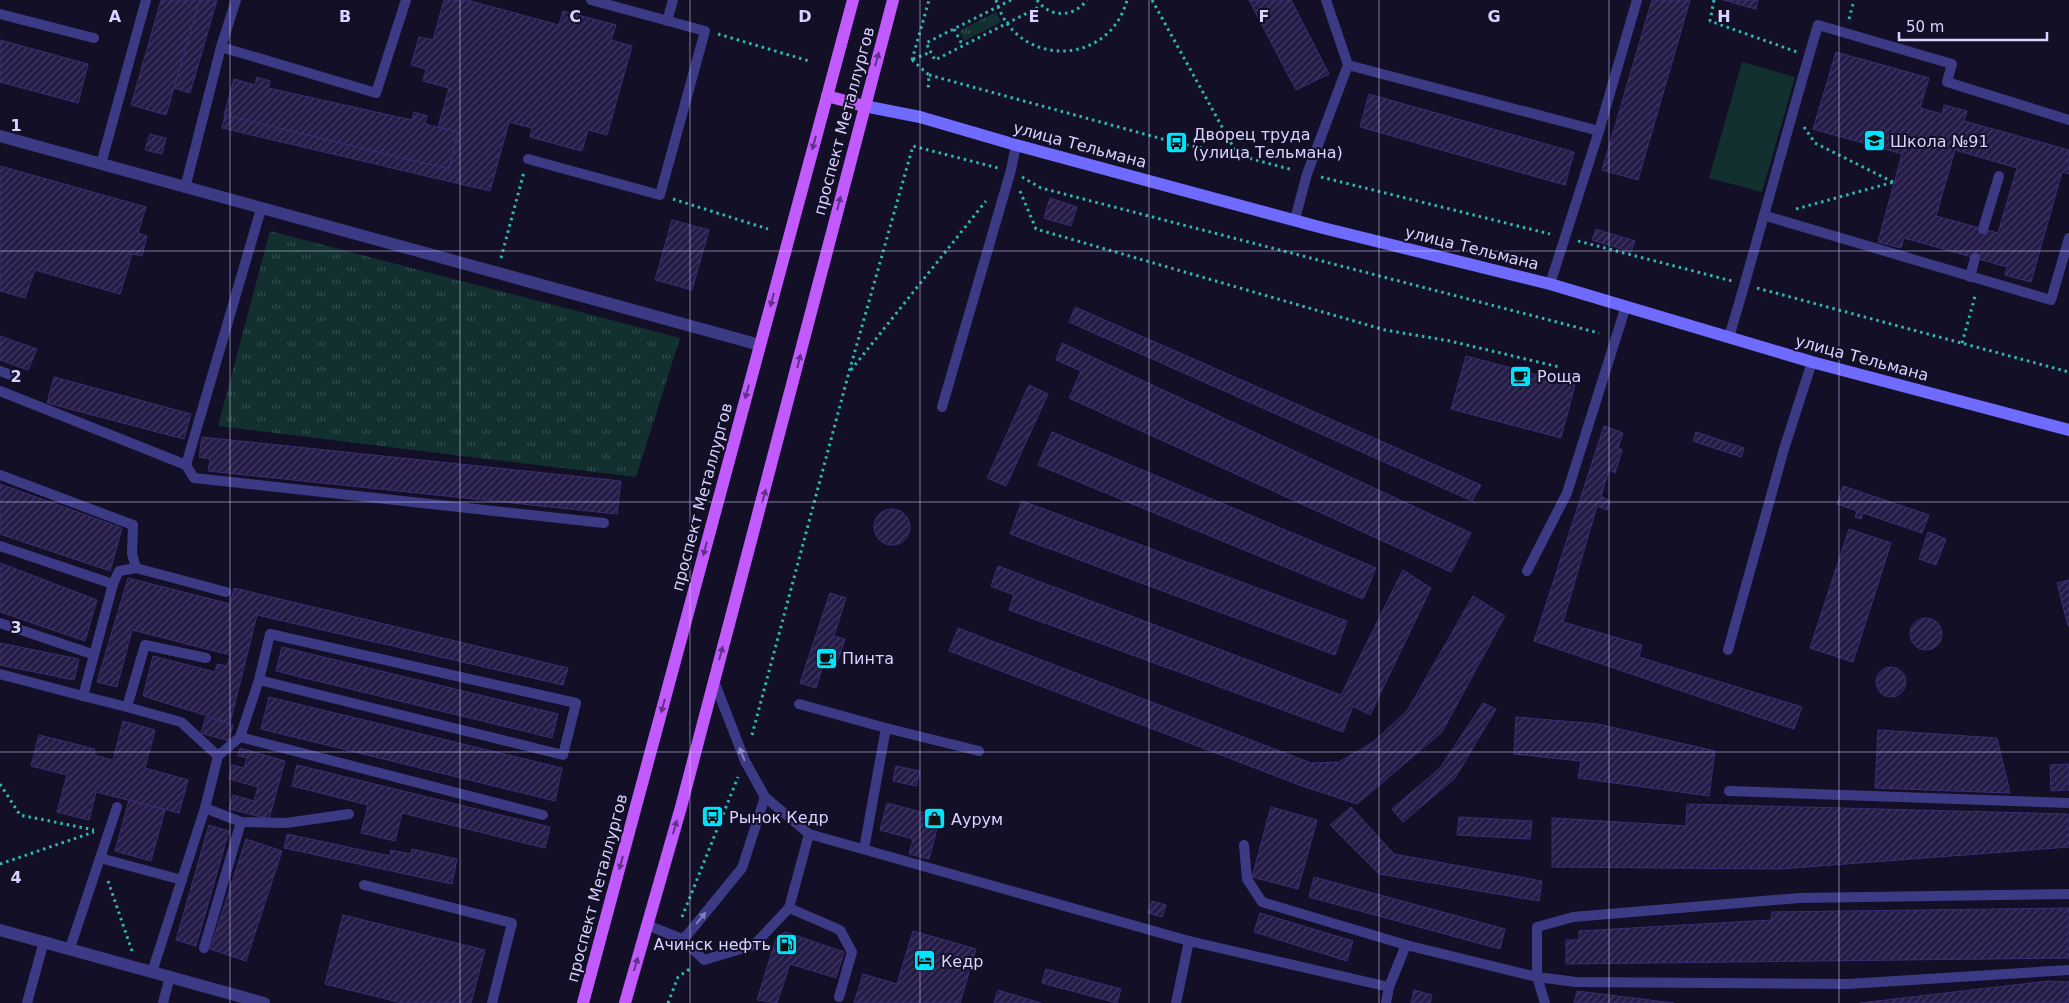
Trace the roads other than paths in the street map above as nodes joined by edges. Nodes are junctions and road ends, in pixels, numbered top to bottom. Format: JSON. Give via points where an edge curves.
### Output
{"nodes":[{"id":1,"x":146,"y":0,"type":"edge"},
{"id":2,"x":236,"y":0,"type":"edge"},
{"id":3,"x":406,"y":0,"type":"edge"},
{"id":4,"x":591,"y":0,"type":"edge"},
{"id":5,"x":673,"y":0,"type":"edge"},
{"id":6,"x":852,"y":0,"type":"edge"},
{"id":7,"x":893,"y":0,"type":"edge"},
{"id":8,"x":1637,"y":0,"type":"edge"},
{"id":9,"x":1330,"y":3,"type":"edge"},
{"id":10,"x":0,"y":14,"type":"edge"},
{"id":11,"x":667,"y":21,"type":"junction"},
{"id":12,"x":94,"y":38,"type":"dead end"},
{"id":13,"x":221,"y":47,"type":"junction"},
{"id":14,"x":1348,"y":65,"type":"junction"},
{"id":15,"x":827,"y":96,"type":"junction"},
{"id":16,"x":864,"y":106,"type":"junction"},
{"id":17,"x":2069,"y":120,"type":"edge"},
{"id":18,"x":1599,"y":131,"type":"junction"},
{"id":19,"x":0,"y":136,"type":"edge"},
{"id":20,"x":1016,"y":145,"type":"junction"},
{"id":21,"x":528,"y":160,"type":"road end"},
{"id":22,"x":101,"y":164,"type":"junction"},
{"id":23,"x":1999,"y":176,"type":"dead end"},
{"id":24,"x":185,"y":188,"type":"junction"},
{"id":25,"x":261,"y":209,"type":"junction"},
{"id":26,"x":1766,"y":216,"type":"junction"},
{"id":27,"x":1295,"y":219,"type":"junction"},
{"id":28,"x":1983,"y":229,"type":"dead end"},
{"id":29,"x":2069,"y":238,"type":"edge"},
{"id":30,"x":1975,"y":258,"type":"dead end"},
{"id":31,"x":1974,"y":279,"type":"junction"},
{"id":32,"x":1550,"y":284,"type":"junction"},
{"id":33,"x":1626,"y":306,"type":"junction"},
{"id":34,"x":1729,"y":337,"type":"junction"},
{"id":35,"x":760,"y":345,"type":"junction"},
{"id":36,"x":1812,"y":362,"type":"junction"},
{"id":37,"x":0,"y":371,"type":"edge"},
{"id":38,"x":16,"y":377,"type":"dead end"},
{"id":39,"x":0,"y":391,"type":"edge"},
{"id":40,"x":942,"y":406,"type":"dead end"},
{"id":41,"x":2069,"y":430,"type":"edge"},
{"id":42,"x":186,"y":465,"type":"junction"},
{"id":43,"x":0,"y":475,"type":"edge"},
{"id":44,"x":604,"y":523,"type":"dead end"},
{"id":45,"x":0,"y":546,"type":"edge"},
{"id":46,"x":136,"y":568,"type":"junction"},
{"id":47,"x":1527,"y":571,"type":"dead end"},
{"id":48,"x":112,"y":584,"type":"junction"},
{"id":49,"x":226,"y":592,"type":"dead end"},
{"id":50,"x":0,"y":623,"type":"edge"},
{"id":51,"x":1728,"y":650,"type":"dead end"},
{"id":52,"x":92,"y":654,"type":"junction"},
{"id":53,"x":206,"y":658,"type":"dead end"},
{"id":54,"x":0,"y":674,"type":"edge"},
{"id":55,"x":259,"y":680,"type":"junction"},
{"id":56,"x":714,"y":681,"type":"junction"},
{"id":57,"x":83,"y":696,"type":"junction"},
{"id":58,"x":799,"y":704,"type":"dead end"},
{"id":59,"x":127,"y":707,"type":"junction"},
{"id":60,"x":886,"y":728,"type":"junction"},
{"id":61,"x":240,"y":737,"type":"junction"},
{"id":62,"x":979,"y":751,"type":"dead end"},
{"id":63,"x":218,"y":756,"type":"junction"},
{"id":64,"x":1729,"y":791,"type":"dead end"},
{"id":65,"x":765,"y":797,"type":"junction"},
{"id":66,"x":2069,"y":803,"type":"edge"},
{"id":67,"x":117,"y":807,"type":"dead end"},
{"id":68,"x":205,"y":808,"type":"junction"},
{"id":69,"x":349,"y":814,"type":"dead end"},
{"id":70,"x":543,"y":815,"type":"dead end"},
{"id":71,"x":241,"y":822,"type":"junction"},
{"id":72,"x":809,"y":834,"type":"junction"},
{"id":73,"x":1244,"y":845,"type":"dead end"},
{"id":74,"x":864,"y":849,"type":"junction"},
{"id":75,"x":100,"y":858,"type":"junction"},
{"id":76,"x":182,"y":880,"type":"junction"},
{"id":77,"x":364,"y":885,"type":"dead end"},
{"id":78,"x":2069,"y":894,"type":"edge"},
{"id":79,"x":789,"y":908,"type":"junction"},
{"id":80,"x":647,"y":924,"type":"junction"},
{"id":81,"x":0,"y":930,"type":"edge"},
{"id":82,"x":685,"y":936,"type":"junction"},
{"id":83,"x":44,"y":941,"type":"junction"},
{"id":84,"x":1189,"y":941,"type":"junction"},
{"id":85,"x":1406,"y":946,"type":"junction"},
{"id":86,"x":70,"y":948,"type":"junction"},
{"id":87,"x":204,"y":948,"type":"dead end"},
{"id":88,"x":2069,"y":970,"type":"edge"},
{"id":89,"x":152,"y":972,"type":"junction"},
{"id":90,"x":170,"y":976,"type":"junction"},
{"id":91,"x":1537,"y":977,"type":"junction"},
{"id":92,"x":1389,"y":987,"type":"junction"},
{"id":93,"x":839,"y":998,"type":"dead end"},
{"id":94,"x":27,"y":1003,"type":"edge"},
{"id":95,"x":163,"y":1003,"type":"edge"},
{"id":96,"x":264,"y":1003,"type":"edge"},
{"id":97,"x":492,"y":1003,"type":"edge"},
{"id":98,"x":583,"y":1003,"type":"edge"},
{"id":99,"x":625,"y":1003,"type":"edge"},
{"id":100,"x":1176,"y":1003,"type":"edge"},
{"id":101,"x":1386,"y":1003,"type":"edge"},
{"id":102,"x":1545,"y":1003,"type":"edge"}],
"edges":[{"from":1,"to":22,"type":"lane"},
{"from":2,"to":13,"type":"lane"},
{"from":3,"to":13,"type":"lane","via":[[376,93]]},
{"from":4,"to":11,"type":"lane"},
{"from":5,"to":11,"type":"lane"},
{"from":6,"to":15,"type":"main road","name":"проспект Металлургов"},
{"from":16,"to":7,"type":"main road","name":"проспект Металлургов","one_way":true},
{"from":8,"to":18,"type":"lane"},
{"from":9,"to":14,"type":"lane"},
{"from":10,"to":12,"type":"lane"},
{"from":11,"to":21,"type":"lane","via":[[705,31],[660,195]]},
{"from":13,"to":24,"type":"lane"},
{"from":14,"to":18,"type":"lane"},
{"from":14,"to":27,"type":"lane","via":[[1307,174]]},
{"from":15,"to":16,"type":"main road"},
{"from":15,"to":35,"type":"main road","name":"проспект Металлургов","one_way":true},
{"from":16,"to":20,"type":"main road","name":"улица Тельмана","via":[[920,117]]},
{"from":56,"to":16,"type":"main road","name":"проспект Металлургов","one_way":true},
{"from":17,"to":26,"type":"lane","via":[[1947,82],[1952,64],[1818,25]]},
{"from":18,"to":32,"type":"lane"},
{"from":19,"to":22,"type":"street"},
{"from":20,"to":27,"type":"main road","name":"улица Тельмана"},
{"from":20,"to":40,"type":"lane"},
{"from":22,"to":24,"type":"street"},
{"from":23,"to":28,"type":"lane"},
{"from":24,"to":25,"type":"street"},
{"from":25,"to":35,"type":"street"},
{"from":25,"to":42,"type":"lane"},
{"from":26,"to":31,"type":"lane"},
{"from":26,"to":34,"type":"lane"},
{"from":27,"to":32,"type":"main road","name":"улица Тельмана"},
{"from":29,"to":31,"type":"lane","via":[[2051,300]]},
{"from":30,"to":31,"type":"lane"},
{"from":32,"to":33,"type":"main road","name":"улица Тельмана"},
{"from":33,"to":34,"type":"main road","name":"улица Тельмана"},
{"from":33,"to":47,"type":"lane","via":[[1567,493]]},
{"from":34,"to":36,"type":"main road","name":"улица Тельмана"},
{"from":35,"to":98,"type":"main road","name":"проспект Металлургов","one_way":true},
{"from":36,"to":41,"type":"main road","name":"улица Тельмана"},
{"from":36,"to":51,"type":"lane"},
{"from":37,"to":38,"type":"lane"},
{"from":39,"to":42,"type":"lane"},
{"from":42,"to":44,"type":"lane","via":[[194,478]]},
{"from":43,"to":46,"type":"lane","via":[[133,525],[132,554]]},
{"from":45,"to":48,"type":"lane"},
{"from":46,"to":48,"type":"lane","via":[[119,571]]},
{"from":46,"to":49,"type":"lane"},
{"from":48,"to":52,"type":"lane"},
{"from":50,"to":52,"type":"lane"},
{"from":52,"to":57,"type":"lane"},
{"from":53,"to":59,"type":"lane","via":[[145,645]]},
{"from":54,"to":57,"type":"lane"},
{"from":55,"to":55,"type":"lane","via":[[270,634],[576,703],[563,755]]},
{"from":55,"to":61,"type":"lane"},
{"from":65,"to":56,"type":"lane","one_way":true,"via":[[745,761]]},
{"from":80,"to":56,"type":"main road","name":"проспект Металлургов","one_way":true},
{"from":57,"to":59,"type":"lane"},
{"from":58,"to":60,"type":"lane"},
{"from":59,"to":63,"type":"lane","via":[[181,722]]},
{"from":60,"to":62,"type":"lane"},
{"from":60,"to":74,"type":"lane"},
{"from":61,"to":63,"type":"lane"},
{"from":61,"to":70,"type":"lane"},
{"from":63,"to":68,"type":"lane"},
{"from":64,"to":66,"type":"lane"},
{"from":65,"to":72,"type":"lane"},
{"from":82,"to":65,"type":"lane","one_way":true,"via":[[742,868]]},
{"from":67,"to":75,"type":"lane"},
{"from":68,"to":71,"type":"lane"},
{"from":68,"to":76,"type":"lane"},
{"from":69,"to":71,"type":"lane","via":[[286,823]]},
{"from":71,"to":87,"type":"lane"},
{"from":72,"to":74,"type":"lane"},
{"from":72,"to":79,"type":"lane"},
{"from":73,"to":85,"type":"lane","via":[[1247,878],[1262,902]]},
{"from":74,"to":84,"type":"lane"},
{"from":75,"to":76,"type":"lane"},
{"from":75,"to":86,"type":"lane"},
{"from":76,"to":89,"type":"lane"},
{"from":77,"to":97,"type":"lane","via":[[512,923]]},
{"from":78,"to":91,"type":"lane","via":[[1799,898],[1573,917],[1537,927]]},
{"from":79,"to":82,"type":"lane","via":[[754,945],[704,960]]},
{"from":79,"to":93,"type":"lane","via":[[840,930],[852,952]]},
{"from":80,"to":82,"type":"lane"},
{"from":99,"to":80,"type":"main road","name":"проспект Металлургов","one_way":true},
{"from":81,"to":83,"type":"street"},
{"from":83,"to":86,"type":"street"},
{"from":83,"to":94,"type":"lane"},
{"from":84,"to":92,"type":"lane"},
{"from":84,"to":100,"type":"lane"},
{"from":85,"to":91,"type":"lane"},
{"from":85,"to":92,"type":"lane"},
{"from":86,"to":89,"type":"street"},
{"from":88,"to":91,"type":"lane","via":[[1848,984],[1576,982]]},
{"from":89,"to":90,"type":"street"},
{"from":90,"to":95,"type":"lane"},
{"from":90,"to":96,"type":"street"},
{"from":91,"to":102,"type":"lane"},
{"from":92,"to":101,"type":"lane"}]}
